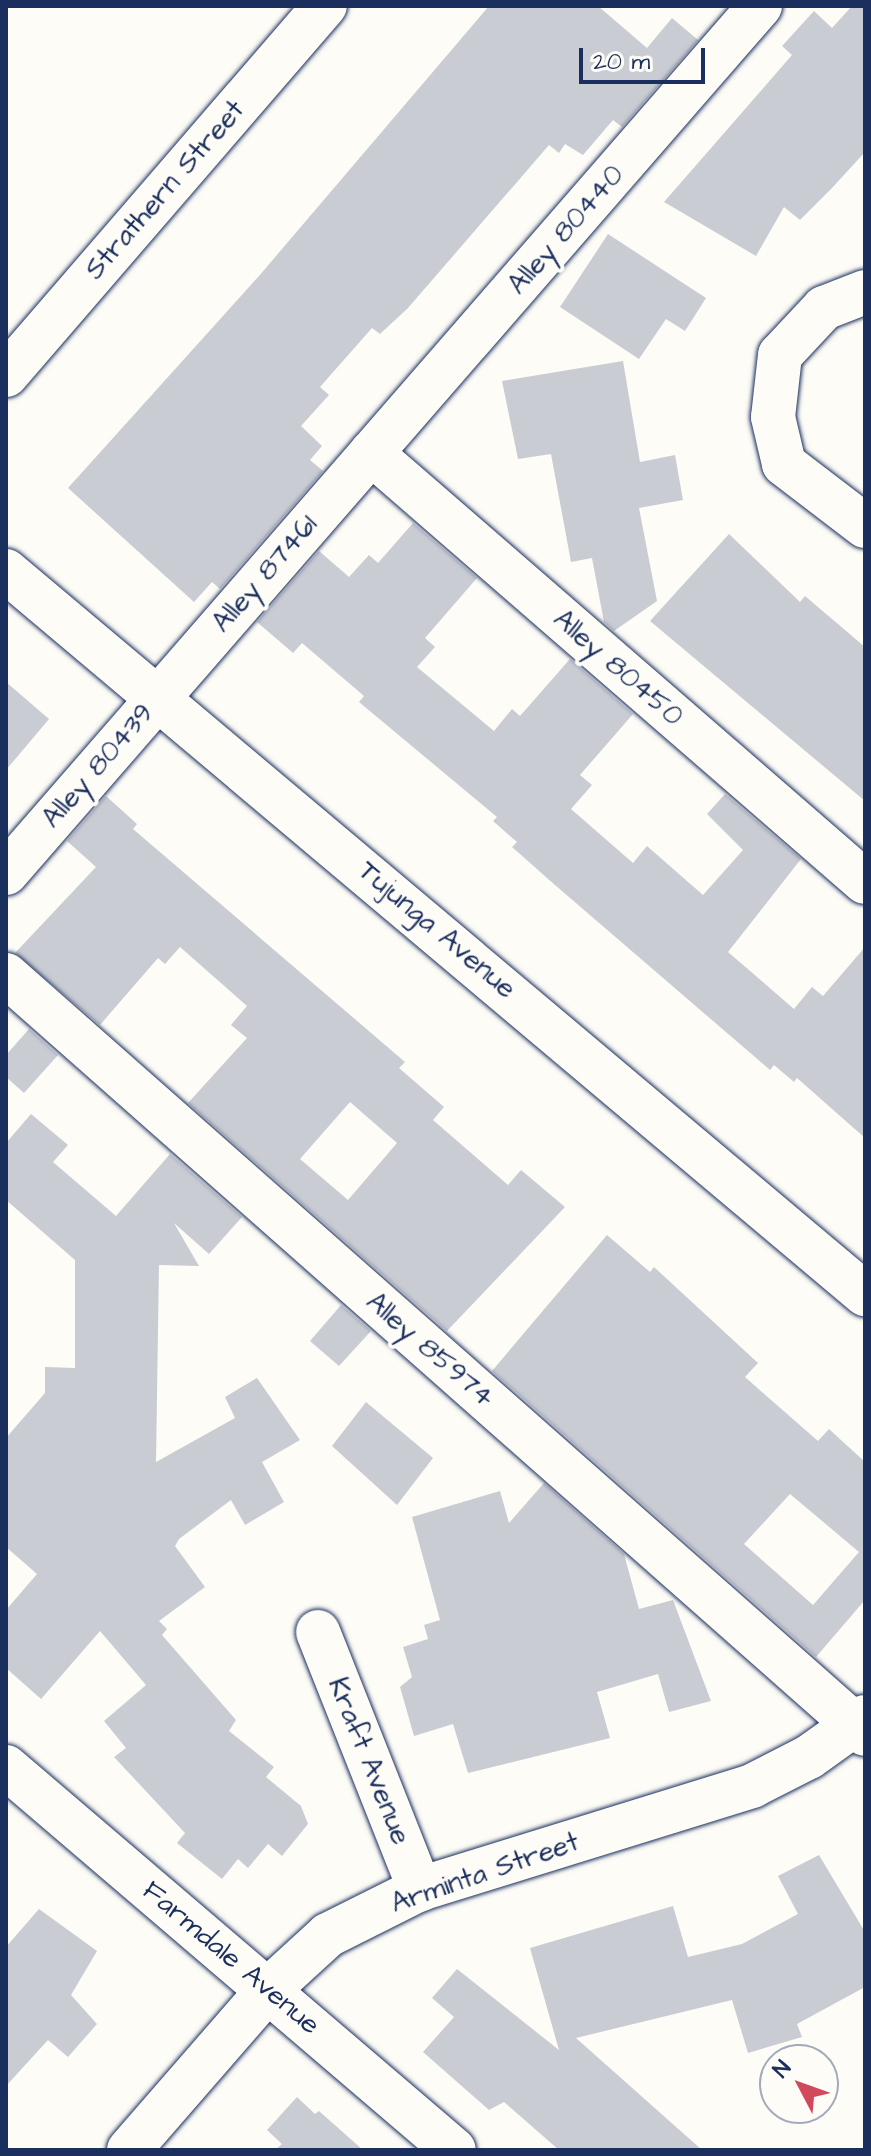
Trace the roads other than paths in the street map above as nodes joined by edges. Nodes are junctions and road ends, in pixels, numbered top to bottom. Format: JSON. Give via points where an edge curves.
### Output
{"nodes":[{"id":1,"x":325,"y":6,"type":"edge"},
{"id":2,"x":760,"y":6,"type":"edge"},
{"id":3,"x":865,"y":292,"type":"edge"},
{"id":4,"x":6,"y":375,"type":"edge"},
{"id":5,"x":371,"y":453,"type":"junction"},
{"id":6,"x":865,"y":526,"type":"edge"},
{"id":7,"x":6,"y":571,"type":"edge"},
{"id":8,"x":159,"y":695,"type":"junction"},
{"id":9,"x":6,"y":873,"type":"edge"},
{"id":10,"x":865,"y":882,"type":"edge"},
{"id":11,"x":6,"y":975,"type":"edge"},
{"id":12,"x":865,"y":1294,"type":"edge"},
{"id":13,"x":318,"y":1632,"type":"dead end"},
{"id":14,"x":861,"y":1725,"type":"edge"},
{"id":15,"x":6,"y":1767,"type":"edge"},
{"id":16,"x":420,"y":1889,"type":"junction"},
{"id":17,"x":269,"y":1989,"type":"junction"},
{"id":18,"x":129,"y":2150,"type":"edge"},
{"id":19,"x":454,"y":2150,"type":"edge"}],
"edges":[{"from":1,"to":4,"type":"street","name":"Strathern Street"},
{"from":2,"to":5,"type":"street","name":"Alley 80440"},
{"from":3,"to":6,"type":"street","via":[[824,308],[780,355],[773,417],[784,464]]},
{"from":5,"to":8,"type":"street","name":"Alley 87461"},
{"from":5,"to":10,"type":"street","name":"Alley 80450"},
{"from":7,"to":8,"type":"street","name":"Tujunga Avenue"},
{"from":8,"to":9,"type":"street","name":"Alley 80439"},
{"from":8,"to":12,"type":"street","name":"Tujunga Avenue"},
{"from":11,"to":14,"type":"street","name":"Alley 85974"},
{"from":13,"to":16,"type":"street","name":"Kraft Avenue"},
{"from":14,"to":16,"type":"street","name":"Arminta Street","via":[[752,1786]]},
{"from":15,"to":17,"type":"street","name":"Farmdale Avenue"},
{"from":16,"to":17,"type":"street","name":"Arminta Street","via":[[328,1935]]},
{"from":17,"to":18,"type":"street","name":"Arminta Street"},
{"from":17,"to":19,"type":"street","name":"Farmdale Avenue"}]}
